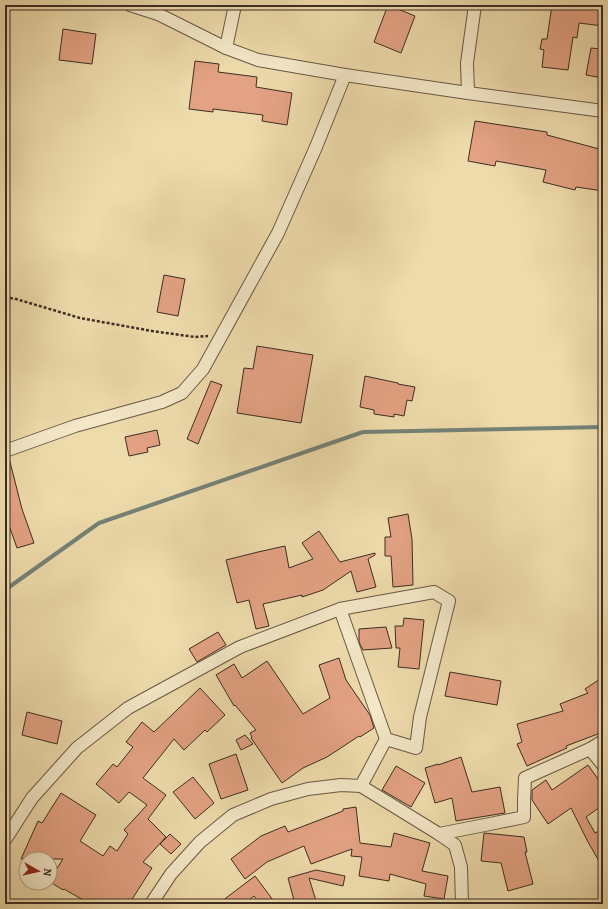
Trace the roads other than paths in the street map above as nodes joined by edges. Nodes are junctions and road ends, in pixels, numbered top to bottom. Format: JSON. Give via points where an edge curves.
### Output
{"nodes":[{"id":1,"x":130,"y":5,"type":"edge"},
{"id":2,"x":235,"y":5,"type":"edge"},
{"id":3,"x":475,"y":5,"type":"edge"},
{"id":4,"x":226,"y":48,"type":"junction"},
{"id":5,"x":345,"y":75,"type":"junction"},
{"id":6,"x":468,"y":93,"type":"junction"},
{"id":7,"x":603,"y":111,"type":"edge"},
{"id":8,"x":5,"y":451,"type":"edge"},
{"id":9,"x":340,"y":609,"type":"junction"},
{"id":10,"x":386,"y":739,"type":"junction"},
{"id":11,"x":603,"y":741,"type":"edge"},
{"id":12,"x":590,"y":749,"type":"junction"},
{"id":13,"x":603,"y":765,"type":"edge"},
{"id":14,"x":360,"y":786,"type":"junction"},
{"id":15,"x":439,"y":834,"type":"junction"},
{"id":16,"x":5,"y":840,"type":"edge"},
{"id":17,"x":151,"y":904,"type":"edge"},
{"id":18,"x":462,"y":904,"type":"edge"}],
"edges":[{"from":1,"to":4,"type":"street","via":[[158,14]]},
{"from":2,"to":4,"type":"street"},
{"from":3,"to":6,"type":"street","via":[[468,63]]},
{"from":4,"to":5,"type":"street","via":[[258,60]]},
{"from":5,"to":6,"type":"street"},
{"from":5,"to":8,"type":"street","via":[[278,233],[203,369],[182,393],[162,402],[75,426]]},
{"from":6,"to":7,"type":"street"},
{"from":9,"to":10,"type":"street"},
{"from":9,"to":10,"type":"street","via":[[434,592],[449,601],[420,717],[416,748]]},
{"from":9,"to":16,"type":"street","via":[[240,647],[128,708],[77,748],[32,798]]},
{"from":10,"to":14,"type":"street"},
{"from":11,"to":12,"type":"street"},
{"from":12,"to":13,"type":"street"},
{"from":12,"to":15,"type":"street","via":[[525,778],[524,817]]},
{"from":14,"to":15,"type":"street"},
{"from":14,"to":17,"type":"street","via":[[341,785],[308,789],[271,799],[233,815],[200,842],[171,874]]},
{"from":15,"to":18,"type":"street","via":[[455,845],[461,867]]}]}
